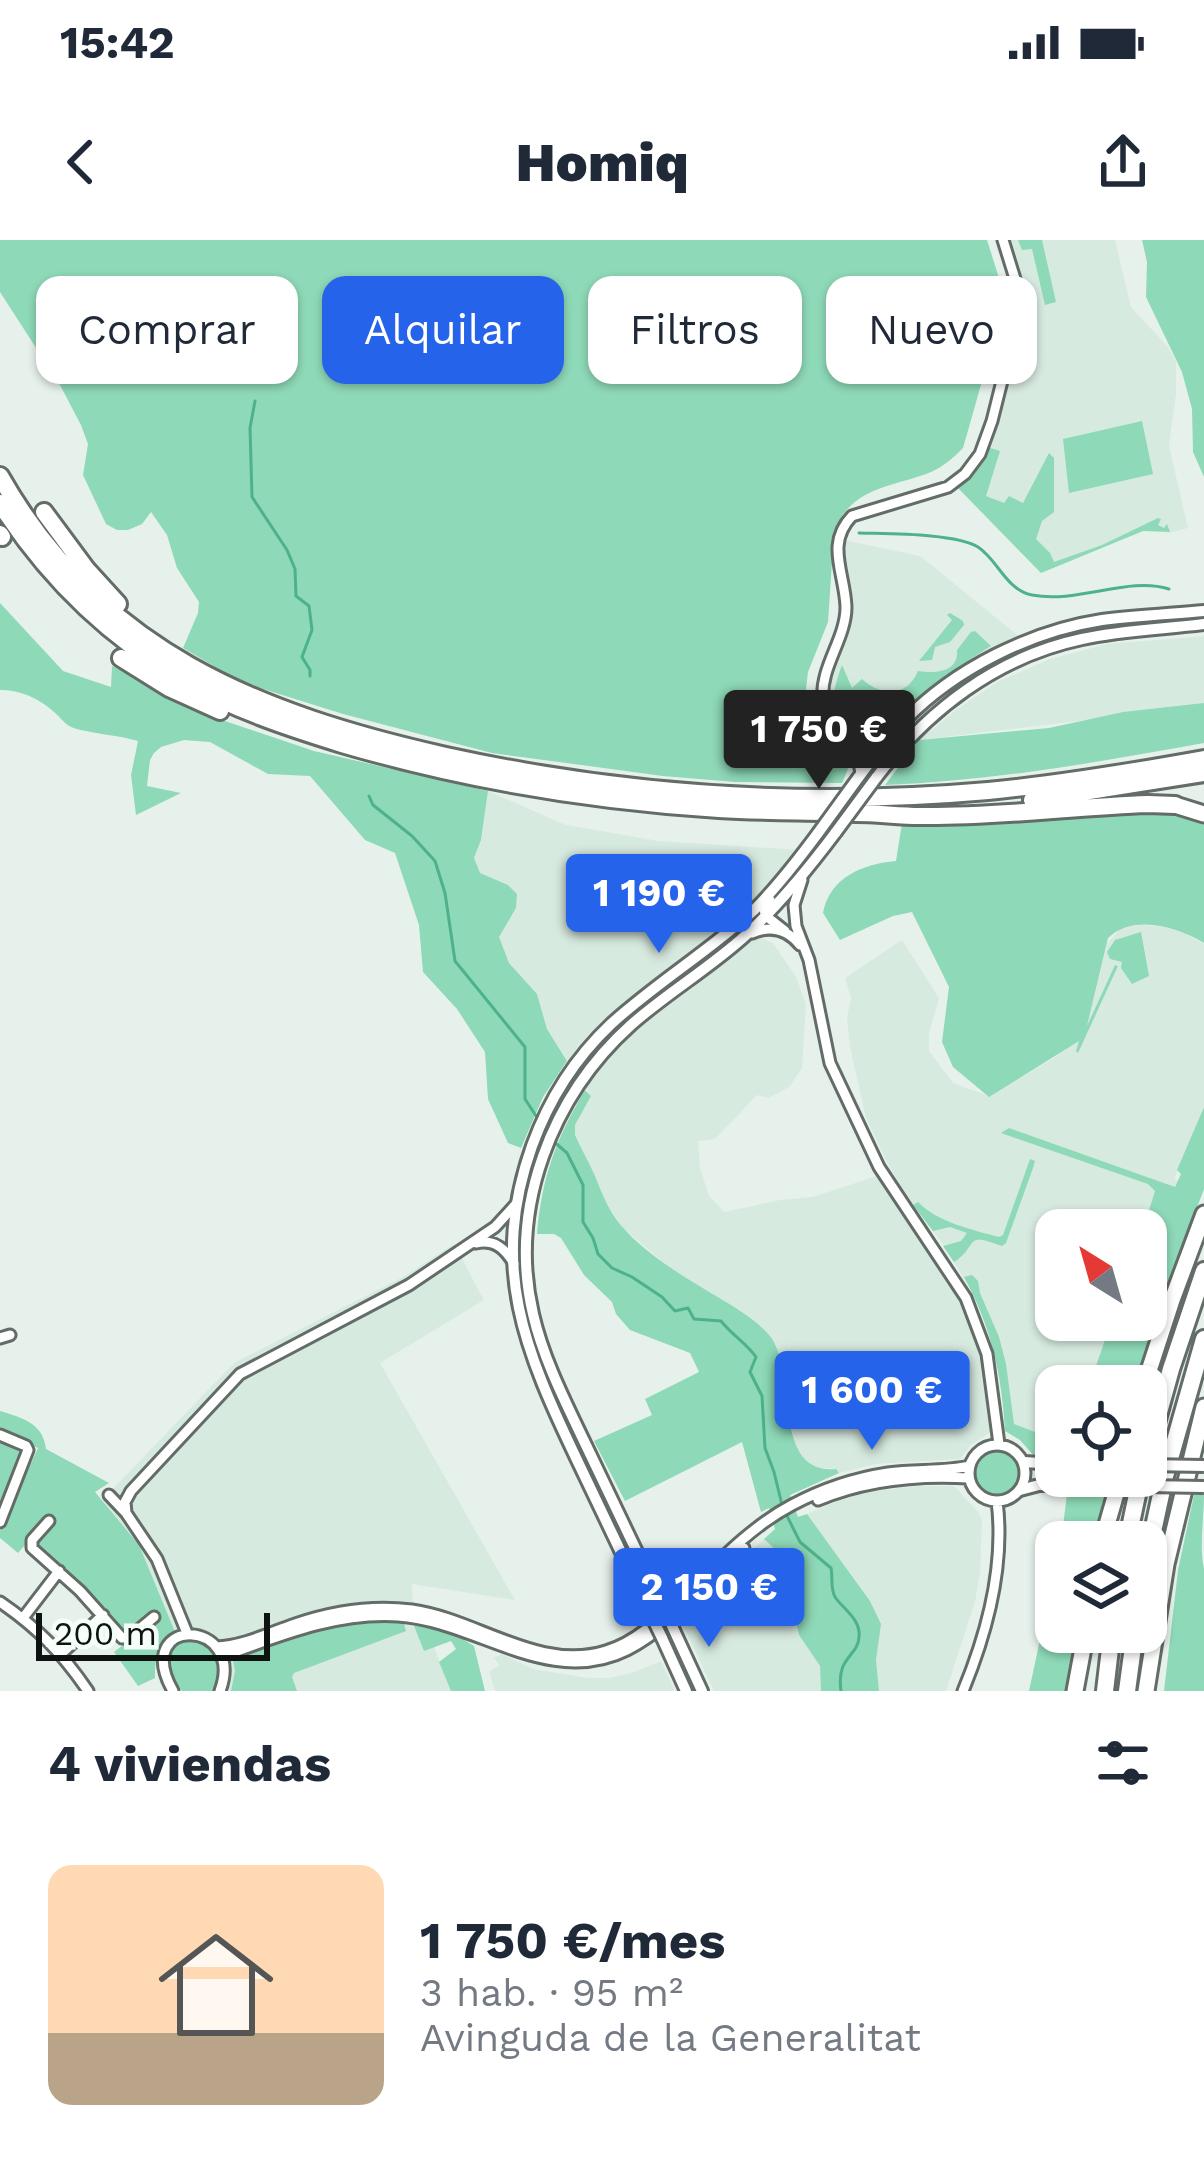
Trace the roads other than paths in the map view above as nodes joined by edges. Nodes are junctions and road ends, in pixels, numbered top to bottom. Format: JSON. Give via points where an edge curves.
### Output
{"nodes":[{"id":1,"x":1003,"y":240,"type":"edge"},
{"id":2,"x":0,"y":476,"type":"edge"},
{"id":3,"x":0,"y":503,"type":"edge"},
{"id":4,"x":44,"y":512,"type":"dead end"},
{"id":5,"x":1204,"y":611,"type":"edge"},
{"id":6,"x":1204,"y":624,"type":"edge"},
{"id":7,"x":121,"y":658,"type":"dead end"},
{"id":8,"x":218,"y":682,"type":"junction"},
{"id":9,"x":299,"y":731,"type":"junction"},
{"id":10,"x":1204,"y":748,"type":"edge"},
{"id":11,"x":876,"y":755,"type":"junction"},
{"id":12,"x":858,"y":759,"type":"junction"},
{"id":13,"x":1204,"y":759,"type":"edge"},
{"id":14,"x":1204,"y":773,"type":"edge"},
{"id":15,"x":859,"y":776,"type":"junction"},
{"id":16,"x":1069,"y":781,"type":"junction"},
{"id":17,"x":1174,"y":805,"type":"joint"},
{"id":18,"x":857,"y":813,"type":"junction"},
{"id":19,"x":1204,"y":814,"type":"edge"},
{"id":20,"x":824,"y":848,"type":"junction"},
{"id":21,"x":804,"y":852,"type":"junction"},
{"id":22,"x":794,"y":905,"type":"junction"},
{"id":23,"x":770,"y":919,"type":"junction"},
{"id":24,"x":784,"y":931,"type":"junction"},
{"id":25,"x":743,"y":938,"type":"junction"},
{"id":26,"x":809,"y":960,"type":"junction"},
{"id":27,"x":516,"y":1204,"type":"junction"},
{"id":28,"x":1203,"y":1216,"type":"edge"},
{"id":29,"x":471,"y":1245,"type":"junction"},
{"id":30,"x":514,"y":1264,"type":"junction"},
{"id":31,"x":1204,"y":1271,"type":"edge"},
{"id":32,"x":1204,"y":1339,"type":"edge"},
{"id":33,"x":1151,"y":1365,"type":"edge"},
{"id":34,"x":1167,"y":1387,"type":"edge"},
{"id":35,"x":1204,"y":1407,"type":"edge"},
{"id":36,"x":0,"y":1435,"type":"edge"},
{"id":37,"x":999,"y":1444,"type":"junction"},
{"id":38,"x":1024,"y":1462,"type":"junction"},
{"id":39,"x":1035,"y":1463,"type":"edge"},
{"id":40,"x":1167,"y":1463,"type":"edge"},
{"id":41,"x":1204,"y":1466,"type":"edge"},
{"id":42,"x":969,"y":1472,"type":"junction"},
{"id":43,"x":1204,"y":1487,"type":"edge"},
{"id":44,"x":1020,"y":1490,"type":"junction"},
{"id":45,"x":109,"y":1496,"type":"dead end"},
{"id":46,"x":998,"y":1502,"type":"junction"},
{"id":47,"x":127,"y":1513,"type":"junction"},
{"id":48,"x":49,"y":1521,"type":"dead end"},
{"id":49,"x":1155,"y":1521,"type":"edge"},
{"id":50,"x":0,"y":1522,"type":"edge"},
{"id":51,"x":1171,"y":1542,"type":"junction"},
{"id":52,"x":59,"y":1571,"type":"junction"},
{"id":53,"x":0,"y":1602,"type":"edge"},
{"id":54,"x":103,"y":1615,"type":"junction"},
{"id":55,"x":154,"y":1617,"type":"dead end"},
{"id":56,"x":22,"y":1618,"type":"junction"},
{"id":57,"x":187,"y":1633,"type":"junction"},
{"id":58,"x":219,"y":1652,"type":"junction"},
{"id":59,"x":1084,"y":1653,"type":"edge"},
{"id":60,"x":1088,"y":1653,"type":"edge"},
{"id":61,"x":1110,"y":1653,"type":"edge"},
{"id":62,"x":1132,"y":1653,"type":"edge"},
{"id":63,"x":62,"y":1654,"type":"junction"},
{"id":64,"x":167,"y":1688,"type":"edge"},
{"id":65,"x":88,"y":1691,"type":"edge"},
{"id":66,"x":220,"y":1691,"type":"edge"},
{"id":67,"x":686,"y":1691,"type":"edge"},
{"id":68,"x":702,"y":1691,"type":"edge"},
{"id":69,"x":963,"y":1691,"type":"edge"},
{"id":70,"x":1075,"y":1691,"type":"edge"},
{"id":71,"x":1085,"y":1691,"type":"edge"},
{"id":72,"x":1105,"y":1691,"type":"edge"},
{"id":73,"x":1127,"y":1691,"type":"edge"},
{"id":74,"x":1145,"y":1691,"type":"edge"},
{"id":75,"x":1156,"y":1691,"type":"edge"}],
"edges":[{"from":1,"to":12,"type":"street","via":[[1020,295],[980,454],[948,487],[852,516],[838,539],[845,606],[823,701]]},
{"from":2,"to":8,"type":"highway","via":[[91,593]]},
{"from":3,"to":9,"type":"highway","via":[[55,577],[130,645],[198,688]]},
{"from":4,"to":8,"type":"highway","via":[[113,599]]},
{"from":5,"to":11,"type":"street","via":[[1099,621],[1035,638],[945,686]]},
{"from":6,"to":20,"type":"street","bridge":true,"via":[[1081,639],[978,682],[900,747]]},
{"from":7,"to":9,"type":"highway","via":[[199,702]]},
{"from":8,"to":16,"type":"highway","via":[[376,739],[611,785],[829,798]]},
{"from":9,"to":18,"type":"highway","via":[[564,793]]},
{"from":10,"to":16,"type":"highway"},
{"from":11,"to":12,"type":"street"},
{"from":11,"to":15,"type":"street"},
{"from":12,"to":15,"type":"street"},
{"from":13,"to":16,"type":"highway"},
{"from":14,"to":18,"type":"highway","via":[[1039,800]]},
{"from":15,"to":21,"type":"street","bridge":true},
{"from":17,"to":18,"type":"highway"},
{"from":17,"to":19,"type":"highway"},
{"from":20,"to":22,"type":"street"},
{"from":20,"to":23,"type":"street"},
{"from":21,"to":23,"type":"street","via":[[763,908]]},
{"from":21,"to":27,"type":"street","via":[[756,908],[609,1026],[568,1074],[534,1140]]},
{"from":22,"to":23,"type":"street","via":[[788,919]]},
{"from":22,"to":26,"type":"street"},
{"from":23,"to":24,"type":"street"},
{"from":23,"to":25,"type":"street"},
{"from":24,"to":25,"type":"street"},
{"from":24,"to":26,"type":"street"},
{"from":25,"to":68,"type":"street","bridge":true,"via":[[633,1024],[578,1085],[543,1153],[528,1220],[533,1315]]},
{"from":26,"to":37,"type":"street","via":[[832,1066],[879,1167],[975,1319]]},
{"from":27,"to":29,"type":"street"},
{"from":27,"to":30,"type":"street"},
{"from":28,"to":33,"type":"highway"},
{"from":29,"to":30,"type":"street","via":[[493,1243]]},
{"from":29,"to":47,"type":"street","via":[[240,1374],[131,1491]]},
{"from":30,"to":67,"type":"street","bridge":true,"via":[[519,1317],[544,1390]]},
{"from":31,"to":34,"type":"highway"},
{"from":32,"to":49,"type":"highway"},
{"from":35,"to":51,"type":"highway"},
{"from":36,"to":50,"type":"street","via":[[30,1449]]},
{"from":37,"to":38,"type":"street"},
{"from":37,"to":42,"type":"street","via":[[981,1450]]},
{"from":38,"to":39,"type":"street"},
{"from":38,"to":44,"type":"street"},
{"from":40,"to":41,"type":"street","bridge":true},
{"from":42,"to":46,"type":"street","via":[[976,1492]]},
{"from":42,"to":58,"type":"street","via":[[867,1477],[832,1487],[770,1523],[649,1636],[601,1660],[544,1660],[399,1616],[311,1626]]},
{"from":43,"to":44,"type":"street","bridge":true},
{"from":44,"to":46,"type":"street"},
{"from":45,"to":47,"type":"street"},
{"from":46,"to":69,"type":"street","via":[[990,1607]]},
{"from":47,"to":57,"type":"street","via":[[157,1559]]},
{"from":48,"to":52,"type":"street","via":[[31,1544]]},
{"from":51,"to":74,"type":"highway"},
{"from":51,"to":75,"type":"highway"},
{"from":52,"to":54,"type":"street"},
{"from":52,"to":56,"type":"street"},
{"from":53,"to":56,"type":"street"},
{"from":54,"to":55,"type":"street","via":[[125,1639]]},
{"from":54,"to":63,"type":"street"},
{"from":56,"to":63,"type":"street"},
{"from":57,"to":58,"type":"street"},
{"from":57,"to":64,"type":"street","via":[[164,1655]]},
{"from":58,"to":66,"type":"street"},
{"from":59,"to":70,"type":"highway"},
{"from":60,"to":71,"type":"highway"},
{"from":61,"to":72,"type":"highway"},
{"from":62,"to":73,"type":"highway"},
{"from":63,"to":65,"type":"street"}]}
